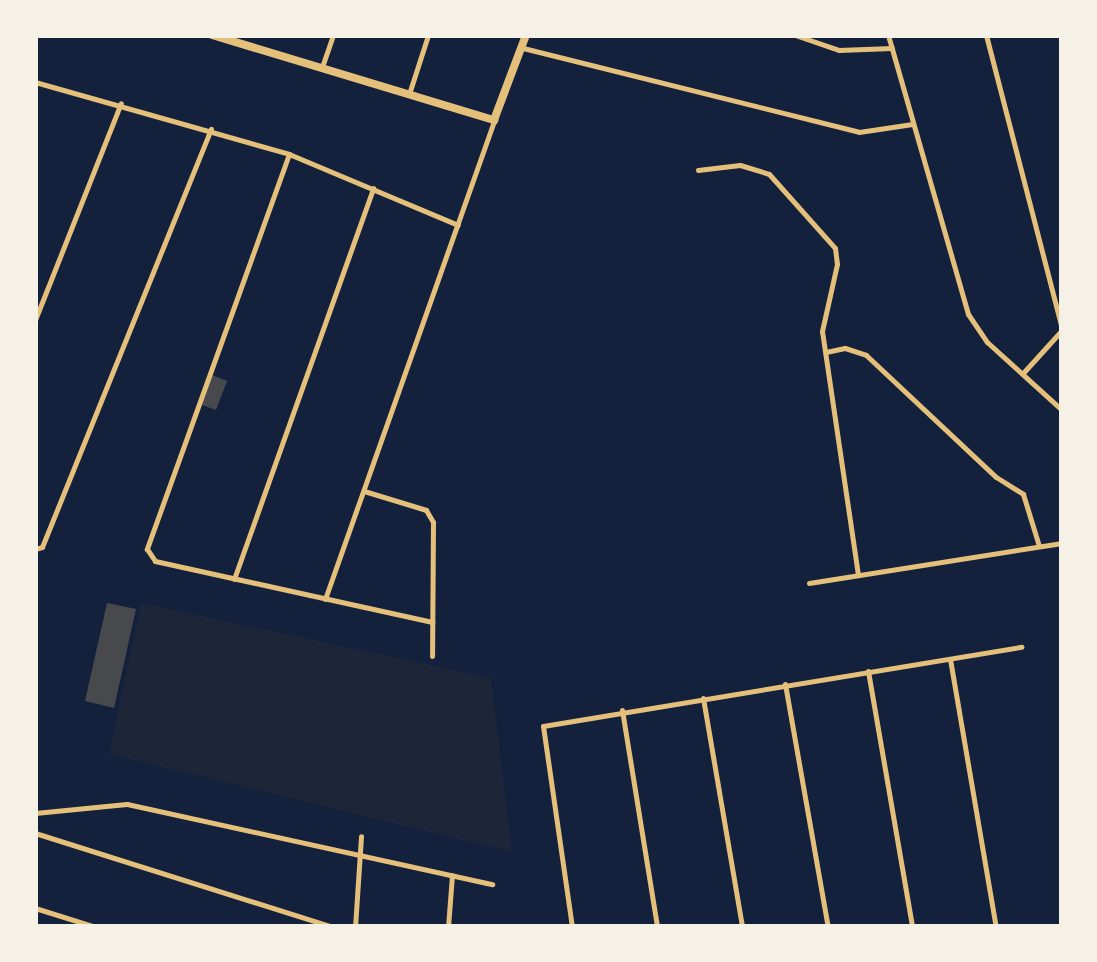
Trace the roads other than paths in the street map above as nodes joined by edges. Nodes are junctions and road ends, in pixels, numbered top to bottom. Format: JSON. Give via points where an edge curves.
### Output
{"nodes":[{"id":1,"x":212,"y":35,"type":"edge"},
{"id":2,"x":333,"y":35,"type":"edge"},
{"id":3,"x":428,"y":35,"type":"edge"},
{"id":4,"x":526,"y":35,"type":"edge"},
{"id":5,"x":795,"y":35,"type":"edge"},
{"id":6,"x":888,"y":35,"type":"edge"},
{"id":7,"x":986,"y":35,"type":"edge"},
{"id":8,"x":238,"y":38,"type":"edge"},
{"id":9,"x":523,"y":48,"type":"junction"},
{"id":10,"x":892,"y":48,"type":"junction"},
{"id":11,"x":321,"y":70,"type":"junction"},
{"id":12,"x":35,"y":82,"type":"edge"},
{"id":13,"x":408,"y":96,"type":"junction"},
{"id":14,"x":121,"y":103,"type":"junction"},
{"id":15,"x":494,"y":120,"type":"junction"},
{"id":16,"x":912,"y":124,"type":"junction"},
{"id":17,"x":212,"y":129,"type":"junction"},
{"id":18,"x":289,"y":154,"type":"junction"},
{"id":19,"x":698,"y":170,"type":"dead end"},
{"id":20,"x":373,"y":188,"type":"junction"},
{"id":21,"x":458,"y":224,"type":"junction"},
{"id":22,"x":35,"y":320,"type":"edge"},
{"id":23,"x":1062,"y":329,"type":"edge"},
{"id":24,"x":825,"y":352,"type":"junction"},
{"id":25,"x":1023,"y":373,"type":"junction"},
{"id":26,"x":1062,"y":410,"type":"edge"},
{"id":27,"x":363,"y":491,"type":"junction"},
{"id":28,"x":1062,"y":543,"type":"edge"},
{"id":29,"x":1040,"y":546,"type":"junction"},
{"id":30,"x":35,"y":549,"type":"edge"},
{"id":31,"x":858,"y":575,"type":"junction"},
{"id":32,"x":234,"y":579,"type":"junction"},
{"id":33,"x":810,"y":583,"type":"dead end"},
{"id":34,"x":325,"y":599,"type":"junction"},
{"id":35,"x":432,"y":622,"type":"junction"},
{"id":36,"x":1022,"y":647,"type":"dead end"},
{"id":37,"x":432,"y":656,"type":"dead end"},
{"id":38,"x":950,"y":658,"type":"junction"},
{"id":39,"x":868,"y":671,"type":"junction"},
{"id":40,"x":785,"y":684,"type":"junction"},
{"id":41,"x":703,"y":697,"type":"junction"},
{"id":42,"x":622,"y":710,"type":"junction"},
{"id":43,"x":35,"y":813,"type":"edge"},
{"id":44,"x":35,"y":833,"type":"edge"},
{"id":45,"x":361,"y":836,"type":"dead end"},
{"id":46,"x":360,"y":852,"type":"junction"},
{"id":47,"x":452,"y":875,"type":"junction"},
{"id":48,"x":492,"y":884,"type":"dead end"},
{"id":49,"x":35,"y":908,"type":"edge"},
{"id":50,"x":96,"y":927,"type":"edge"},
{"id":51,"x":333,"y":927,"type":"edge"},
{"id":52,"x":354,"y":927,"type":"edge"},
{"id":53,"x":448,"y":927,"type":"edge"},
{"id":54,"x":572,"y":927,"type":"edge"},
{"id":55,"x":657,"y":927,"type":"edge"},
{"id":56,"x":742,"y":927,"type":"edge"},
{"id":57,"x":828,"y":927,"type":"edge"},
{"id":58,"x":912,"y":927,"type":"edge"},
{"id":59,"x":996,"y":927,"type":"edge"}],
"edges":[{"from":1,"to":8,"type":"main road"},
{"from":2,"to":11,"type":"street"},
{"from":3,"to":13,"type":"street"},
{"from":4,"to":9,"type":"main road"},
{"from":5,"to":10,"type":"street","via":[[840,50]]},
{"from":6,"to":10,"type":"street"},
{"from":7,"to":23,"type":"street"},
{"from":8,"to":11,"type":"main road"},
{"from":9,"to":15,"type":"main road"},
{"from":9,"to":16,"type":"street","via":[[859,132]]},
{"from":10,"to":16,"type":"street"},
{"from":11,"to":13,"type":"main road"},
{"from":12,"to":14,"type":"street"},
{"from":13,"to":15,"type":"main road"},
{"from":14,"to":17,"type":"street"},
{"from":14,"to":22,"type":"street"},
{"from":15,"to":21,"type":"street"},
{"from":16,"to":25,"type":"street","via":[[968,314]]},
{"from":17,"to":18,"type":"street"},
{"from":17,"to":30,"type":"street","via":[[42,547]]},
{"from":18,"to":20,"type":"street"},
{"from":18,"to":32,"type":"street","via":[[147,549],[155,561]]},
{"from":19,"to":24,"type":"street","via":[[740,165],[769,174],[827,237],[837,264],[822,310]]},
{"from":20,"to":21,"type":"street"},
{"from":20,"to":32,"type":"street"},
{"from":21,"to":27,"type":"street"},
{"from":23,"to":25,"type":"street"},
{"from":24,"to":29,"type":"street","via":[[845,348],[866,355],[996,477],[1023,494]]},
{"from":24,"to":31,"type":"street"},
{"from":25,"to":26,"type":"street"},
{"from":27,"to":34,"type":"street"},
{"from":27,"to":35,"type":"street","via":[[426,510],[433,522]]},
{"from":28,"to":29,"type":"street"},
{"from":29,"to":31,"type":"street"},
{"from":31,"to":33,"type":"street"},
{"from":32,"to":34,"type":"street"},
{"from":34,"to":35,"type":"street"},
{"from":35,"to":37,"type":"street"},
{"from":36,"to":38,"type":"street"},
{"from":38,"to":39,"type":"street"},
{"from":38,"to":59,"type":"street"},
{"from":39,"to":40,"type":"street"},
{"from":39,"to":58,"type":"street"},
{"from":40,"to":41,"type":"street"},
{"from":40,"to":57,"type":"street"},
{"from":41,"to":42,"type":"street"},
{"from":41,"to":56,"type":"street"},
{"from":42,"to":54,"type":"street","via":[[547,724],[541,732]]},
{"from":42,"to":55,"type":"street"},
{"from":43,"to":46,"type":"street","via":[[127,804]]},
{"from":44,"to":51,"type":"street"},
{"from":45,"to":46,"type":"street"},
{"from":46,"to":47,"type":"street"},
{"from":46,"to":52,"type":"street"},
{"from":47,"to":48,"type":"street"},
{"from":47,"to":53,"type":"street"},
{"from":49,"to":50,"type":"street"}]}
